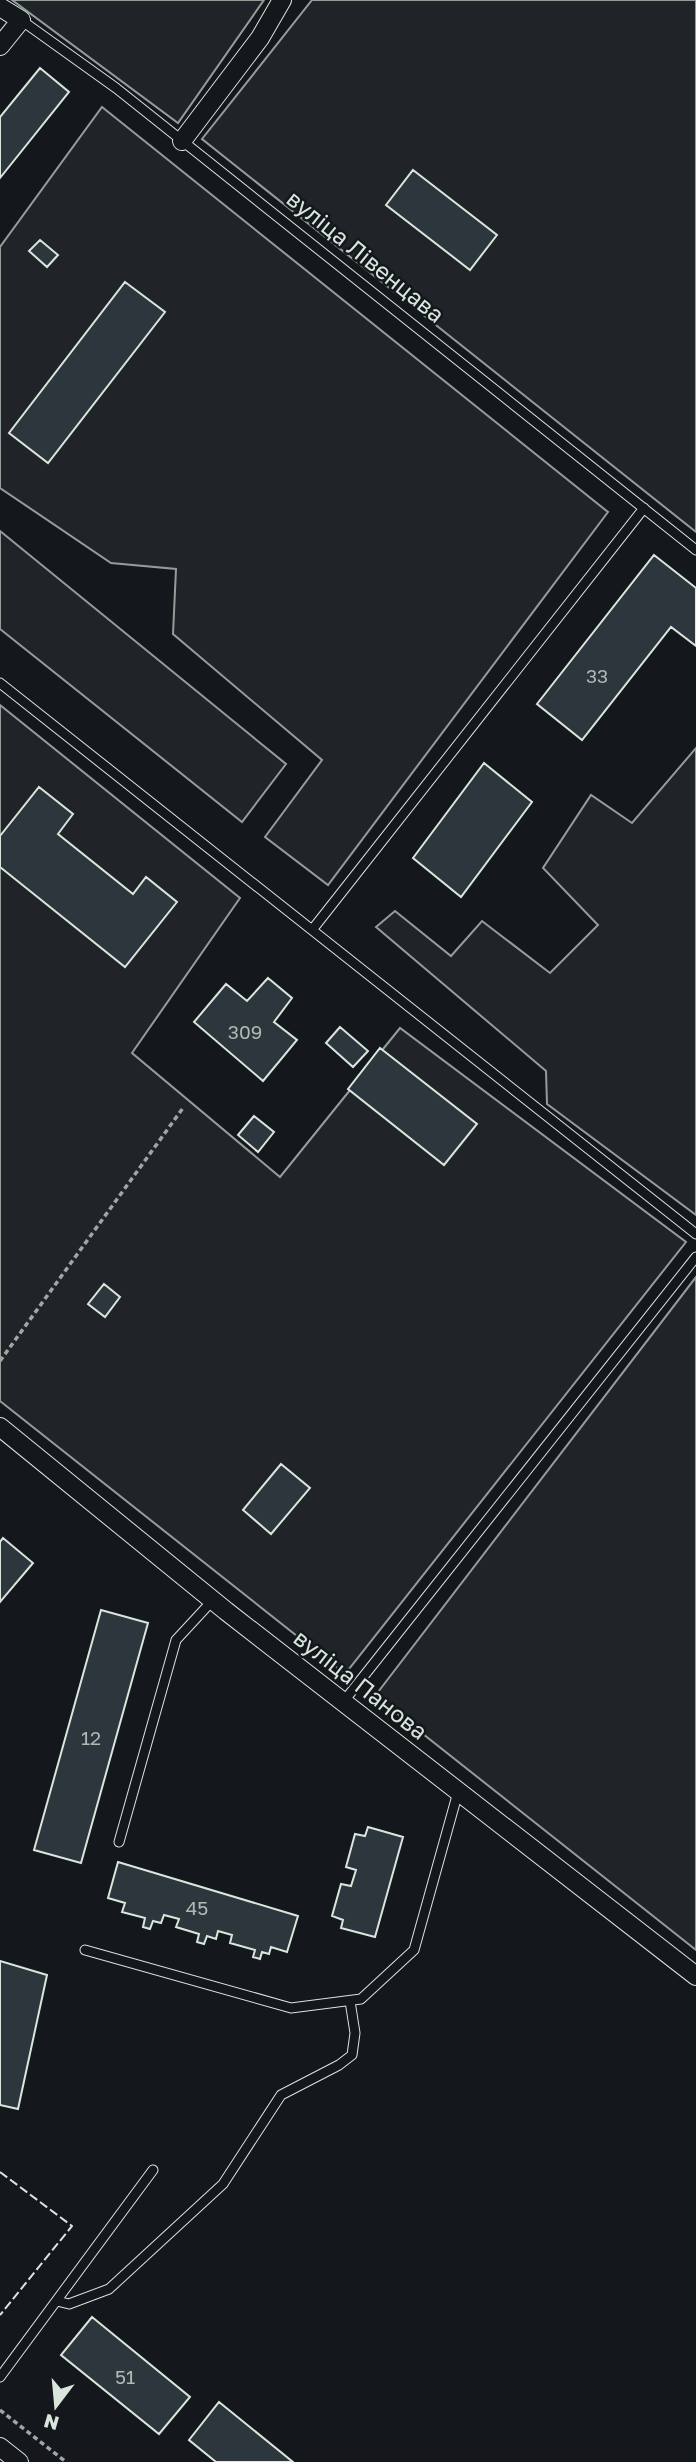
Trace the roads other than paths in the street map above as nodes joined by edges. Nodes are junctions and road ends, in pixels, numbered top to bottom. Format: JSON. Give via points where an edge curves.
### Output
{"nodes":[{"id":1,"x":282,"y":0,"type":"edge"},
{"id":2,"x":0,"y":7,"type":"edge"},
{"id":3,"x":21,"y":20,"type":"junction"},
{"id":4,"x":0,"y":46,"type":"edge"},
{"id":5,"x":182,"y":141,"type":"junction"},
{"id":6,"x":644,"y":509,"type":"junction"},
{"id":7,"x":696,"y":550,"type":"edge"},
{"id":8,"x":0,"y":683,"type":"edge"},
{"id":9,"x":312,"y":929,"type":"junction"},
{"id":10,"x":696,"y":1234,"type":"edge"},
{"id":11,"x":696,"y":1257,"type":"edge"},
{"id":12,"x":0,"y":1427,"type":"edge"},
{"id":13,"x":213,"y":1600,"type":"junction"},
{"id":14,"x":344,"y":1701,"type":"junction"},
{"id":15,"x":458,"y":1790,"type":"junction"},
{"id":16,"x":119,"y":1842,"type":"dead end"},
{"id":17,"x":85,"y":1950,"type":"dead end"},
{"id":18,"x":696,"y":1976,"type":"edge"},
{"id":19,"x":350,"y":2001,"type":"junction"},
{"id":20,"x":153,"y":2170,"type":"dead end"},
{"id":21,"x":57,"y":2301,"type":"junction"},
{"id":22,"x":0,"y":2377,"type":"edge"},
{"id":23,"x":0,"y":2447,"type":"edge"},
{"id":24,"x":19,"y":2462,"type":"edge"}],
"edges":[{"from":1,"to":5,"type":"street","via":[[260,38]]},
{"from":2,"to":3,"type":"street","name":"вуліца Лівенцава"},
{"from":3,"to":4,"type":"street"},
{"from":3,"to":5,"type":"lane","name":"вуліца Лівенцава"},
{"from":5,"to":6,"type":"lane","name":"вуліца Лівенцава"},
{"from":6,"to":7,"type":"lane","name":"вуліца Лівенцава"},
{"from":6,"to":9,"type":"lane"},
{"from":8,"to":9,"type":"lane"},
{"from":9,"to":10,"type":"lane"},
{"from":11,"to":14,"type":"lane"},
{"from":12,"to":13,"type":"street","name":"вуліца Панова"},
{"from":13,"to":14,"type":"street","name":"вуліца Панова"},
{"from":13,"to":16,"type":"lane","via":[[176,1640]]},
{"from":14,"to":15,"type":"street","name":"вуліца Панова"},
{"from":15,"to":18,"type":"street","name":"вуліца Панова"},
{"from":15,"to":19,"type":"lane","via":[[414,1950],[361,1999]]},
{"from":17,"to":19,"type":"lane","via":[[291,2008]]},
{"from":19,"to":21,"type":"lane","via":[[355,2033],[352,2055],[281,2095],[223,2184],[109,2289],[69,2304]]},
{"from":20,"to":21,"type":"lane"},
{"from":21,"to":22,"type":"lane"},
{"from":23,"to":24,"type":"street"}]}
